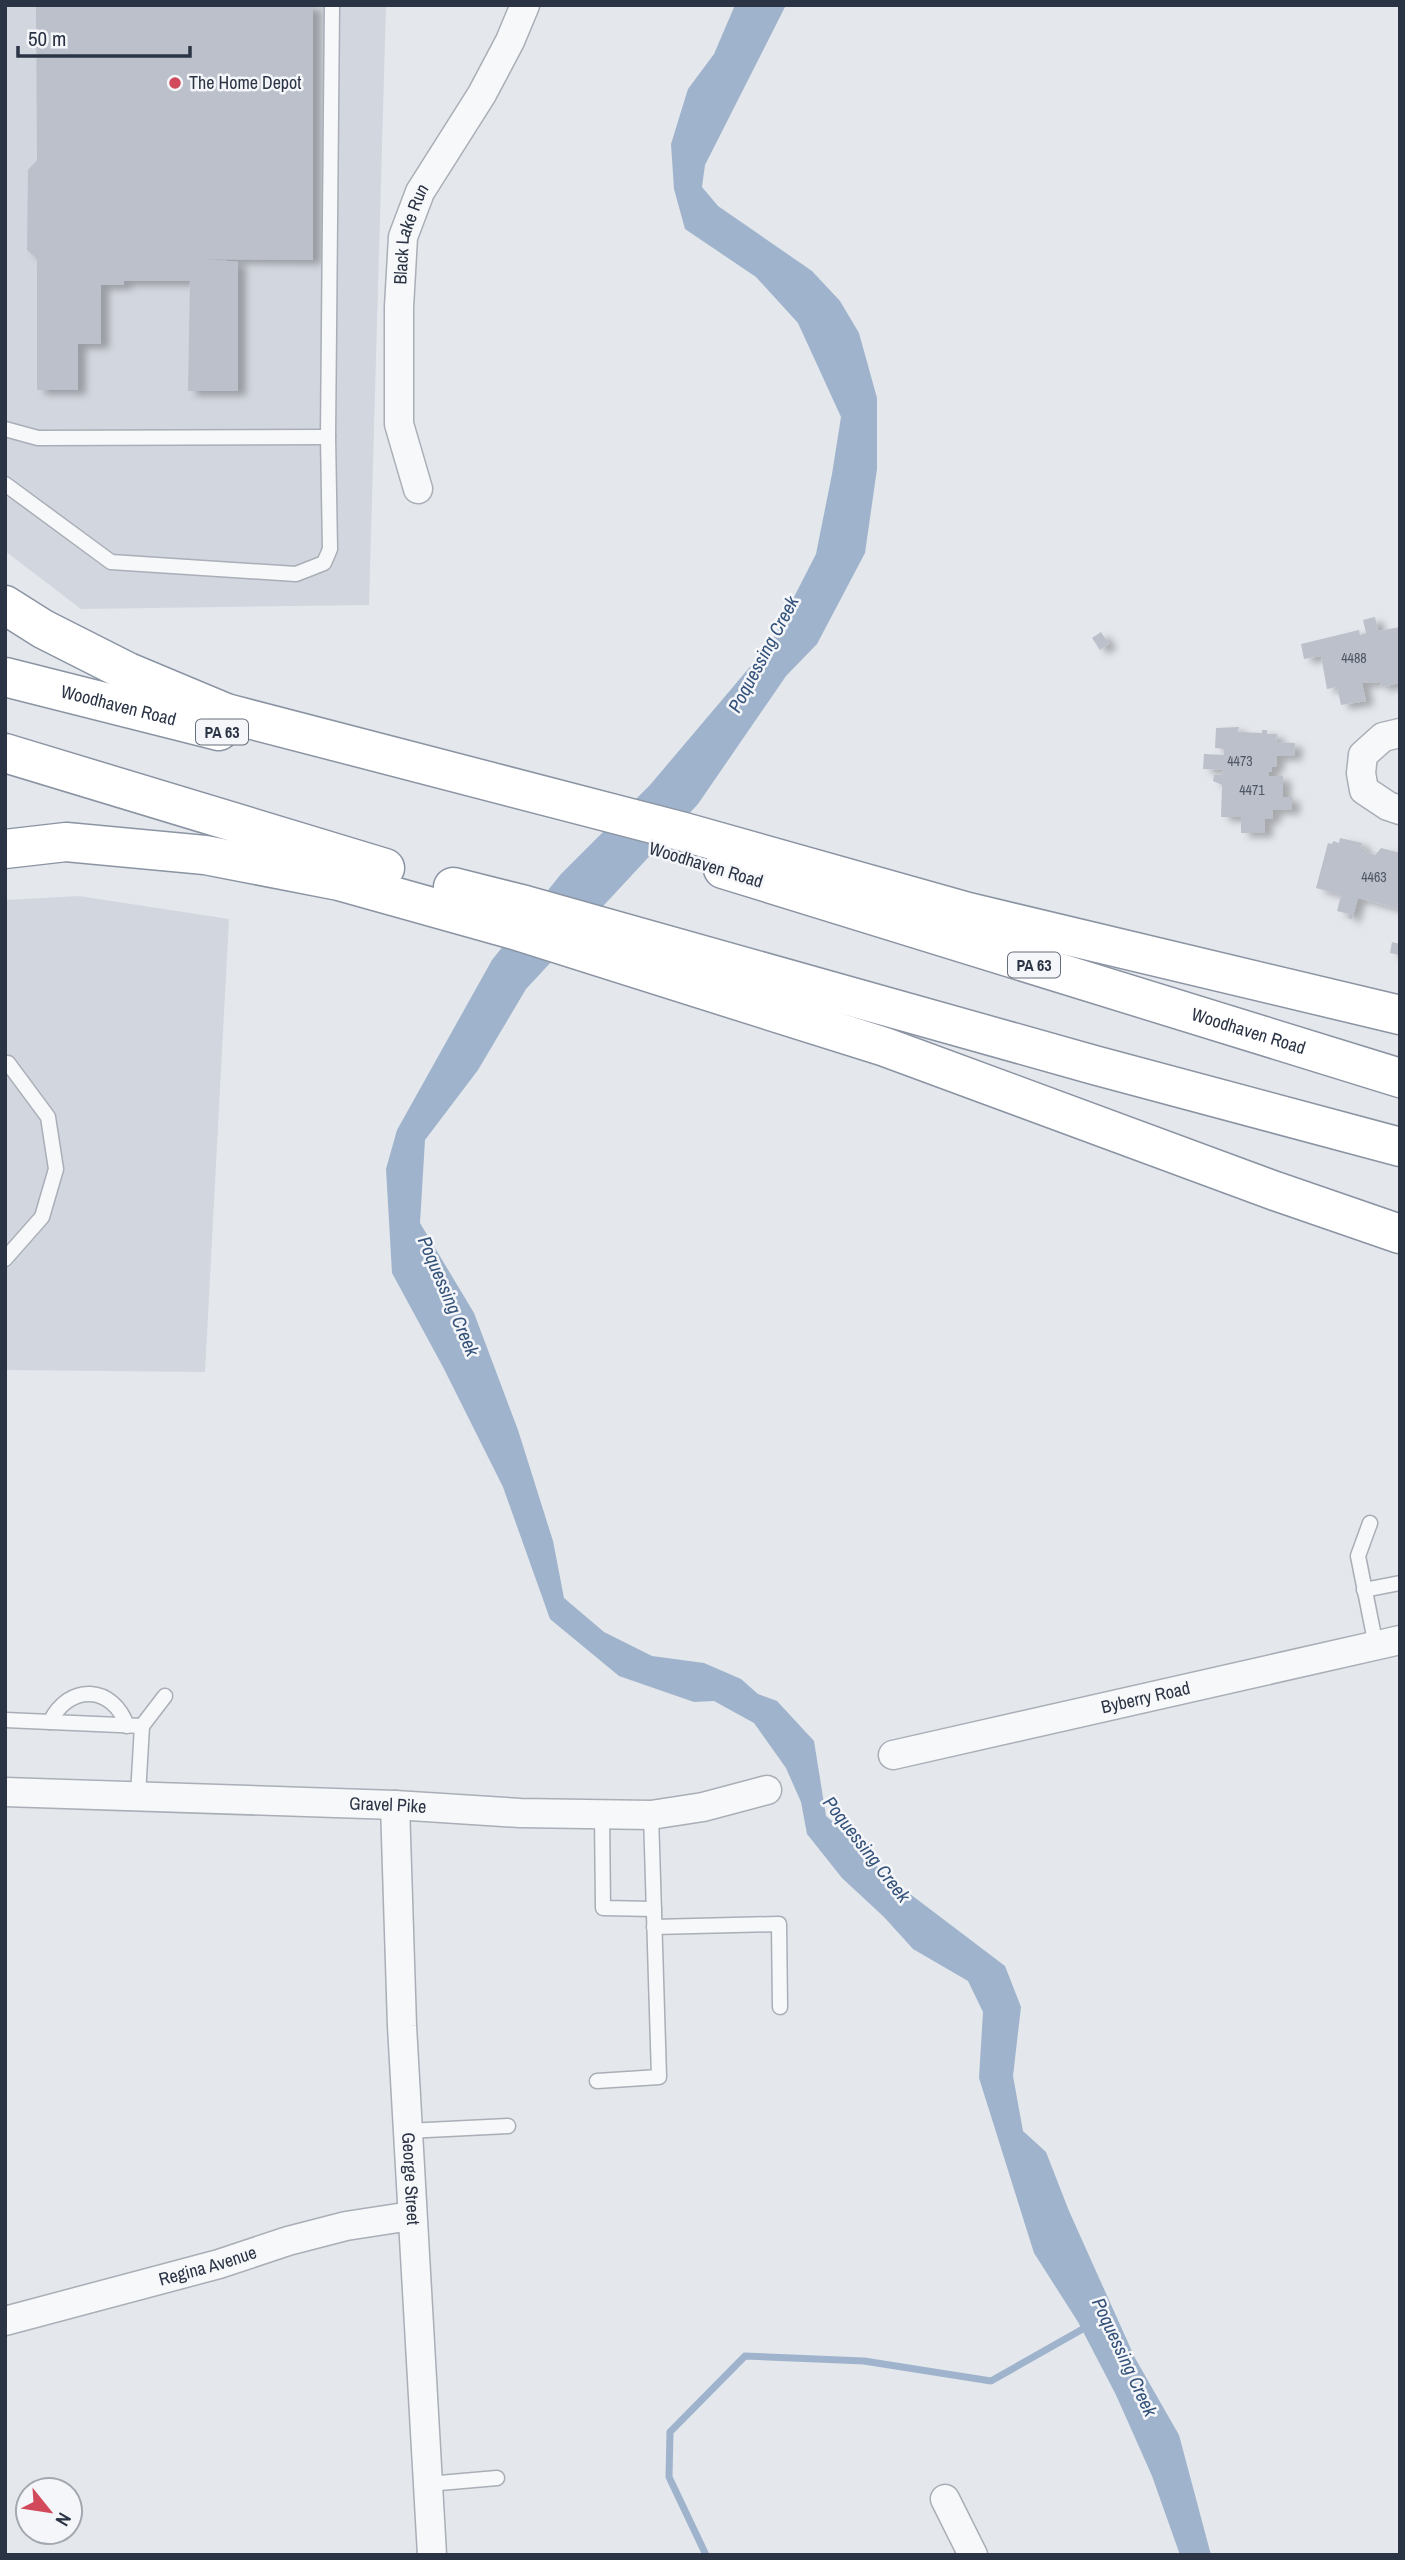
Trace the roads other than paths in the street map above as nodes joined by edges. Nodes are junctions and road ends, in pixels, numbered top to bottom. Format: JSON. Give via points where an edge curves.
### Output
{"nodes":[{"id":1,"x":332,"y":5,"type":"edge"},
{"id":2,"x":525,"y":5,"type":"edge"},
{"id":3,"x":5,"y":429,"type":"edge"},
{"id":4,"x":328,"y":437,"type":"junction"},
{"id":5,"x":5,"y":484,"type":"edge"},
{"id":6,"x":418,"y":489,"type":"dead end"},
{"id":7,"x":5,"y":605,"type":"edge"},
{"id":8,"x":5,"y":615,"type":"edge"},
{"id":9,"x":5,"y":677,"type":"edge"},
{"id":10,"x":1400,"y":733,"type":"edge"},
{"id":11,"x":5,"y":753,"type":"edge"},
{"id":12,"x":438,"y":787,"type":"junction"},
{"id":13,"x":1400,"y":810,"type":"edge"},
{"id":14,"x":597,"y":821,"type":"junction"},
{"id":15,"x":5,"y":830,"type":"edge"},
{"id":16,"x":676,"y":842,"type":"junction"},
{"id":17,"x":5,"y":849,"type":"edge"},
{"id":18,"x":413,"y":877,"type":"junction"},
{"id":19,"x":520,"y":917,"type":"junction"},
{"id":20,"x":595,"y":940,"type":"junction"},
{"id":21,"x":1400,"y":1015,"type":"edge"},
{"id":22,"x":5,"y":1063,"type":"edge"},
{"id":23,"x":1094,"y":1065,"type":"junction"},
{"id":24,"x":1400,"y":1077,"type":"edge"},
{"id":25,"x":1400,"y":1147,"type":"edge"},
{"id":26,"x":1400,"y":1174,"type":"edge"},
{"id":27,"x":1400,"y":1234,"type":"edge"},
{"id":28,"x":5,"y":1259,"type":"edge"},
{"id":29,"x":1370,"y":1522,"type":"dead end"},
{"id":30,"x":1400,"y":1583,"type":"edge"},
{"id":31,"x":1364,"y":1590,"type":"junction"},
{"id":32,"x":1388,"y":1643,"type":"edge"},
{"id":33,"x":166,"y":1696,"type":"dead end"},
{"id":34,"x":5,"y":1720,"type":"edge"},
{"id":35,"x":50,"y":1722,"type":"junction"},
{"id":36,"x":135,"y":1726,"type":"junction"},
{"id":37,"x":893,"y":1755,"type":"dead end"},
{"id":38,"x":767,"y":1790,"type":"dead end"},
{"id":39,"x":5,"y":1792,"type":"edge"},
{"id":40,"x":138,"y":1795,"type":"junction"},
{"id":41,"x":395,"y":1805,"type":"junction"},
{"id":42,"x":602,"y":1814,"type":"junction"},
{"id":43,"x":651,"y":1815,"type":"junction"},
{"id":44,"x":654,"y":1909,"type":"junction"},
{"id":45,"x":654,"y":1927,"type":"junction"},
{"id":46,"x":780,"y":2007,"type":"dead end"},
{"id":47,"x":597,"y":2081,"type":"dead end"},
{"id":48,"x":508,"y":2126,"type":"dead end"},
{"id":49,"x":407,"y":2131,"type":"junction"},
{"id":50,"x":411,"y":2216,"type":"junction"},
{"id":51,"x":5,"y":2321,"type":"edge"},
{"id":52,"x":497,"y":2478,"type":"dead end"},
{"id":53,"x":428,"y":2484,"type":"junction"},
{"id":54,"x":945,"y":2499,"type":"dead end"},
{"id":55,"x":432,"y":2555,"type":"edge"},
{"id":56,"x":973,"y":2555,"type":"edge"}],
"edges":[{"from":1,"to":4,"type":"lane"},
{"from":2,"to":6,"type":"street","name":"Black Lake Run","via":[[482,94],[421,192],[403,237],[399,424]]},
{"from":3,"to":4,"type":"lane","via":[[38,438]]},
{"from":4,"to":5,"type":"lane","via":[[330,549],[324,562],[296,574],[111,562]]},
{"from":7,"to":14,"type":"highway","via":[[128,672],[226,713]]},
{"from":8,"to":12,"type":"highway","via":[[46,642],[153,696],[241,728]]},
{"from":9,"to":12,"type":"highway","name":"Woodhaven Road","number":"PA 63"},
{"from":10,"to":13,"type":"street","via":[[1383,737],[1363,755],[1361,773],[1364,790]]},
{"from":11,"to":18,"type":"highway"},
{"from":12,"to":14,"type":"highway","name":"Woodhaven Road","number":"PA 63"},
{"from":14,"to":16,"type":"highway","name":"Woodhaven Road","number":"PA 63"},
{"from":15,"to":18,"type":"highway","via":[[79,827],[173,833]]},
{"from":16,"to":21,"type":"highway"},
{"from":16,"to":24,"type":"highway","name":"Woodhaven Road","number":"PA 63"},
{"from":17,"to":19,"type":"highway","via":[[66,842],[205,855]]},
{"from":18,"to":19,"type":"highway"},
{"from":19,"to":20,"type":"highway"},
{"from":20,"to":23,"type":"highway"},
{"from":20,"to":27,"type":"highway"},
{"from":22,"to":28,"type":"lane","via":[[48,1117],[55,1170],[41,1217]]},
{"from":23,"to":25,"type":"highway"},
{"from":23,"to":26,"type":"highway"},
{"from":29,"to":31,"type":"lane","via":[[1358,1556]]},
{"from":30,"to":31,"type":"lane"},
{"from":31,"to":32,"type":"lane"},
{"from":32,"to":37,"type":"street","name":"Byberry Road"},
{"from":33,"to":36,"type":"lane"},
{"from":34,"to":35,"type":"lane"},
{"from":35,"to":36,"type":"lane"},
{"from":35,"to":36,"type":"lane","via":[[65,1701],[90,1694],[114,1703]]},
{"from":36,"to":40,"type":"lane"},
{"from":38,"to":43,"type":"street","name":"Gravel Pike"},
{"from":39,"to":40,"type":"street","name":"Gravel Pike"},
{"from":40,"to":41,"type":"street","name":"Gravel Pike"},
{"from":41,"to":42,"type":"street","name":"Gravel Pike"},
{"from":41,"to":49,"type":"street","name":"George Street"},
{"from":42,"to":43,"type":"street","name":"Gravel Pike"},
{"from":42,"to":44,"type":"lane","via":[[603,1908]]},
{"from":43,"to":44,"type":"lane"},
{"from":44,"to":45,"type":"lane"},
{"from":45,"to":46,"type":"lane","via":[[779,1924]]},
{"from":45,"to":47,"type":"lane","via":[[659,2077]]},
{"from":48,"to":49,"type":"lane"},
{"from":49,"to":50,"type":"street","name":"George Street"},
{"from":50,"to":51,"type":"street","name":"Regina Avenue","via":[[334,2229]]},
{"from":50,"to":53,"type":"street","name":"George Street"},
{"from":52,"to":53,"type":"lane"},
{"from":53,"to":55,"type":"street","name":"George Street"},
{"from":54,"to":56,"type":"street"}]}
